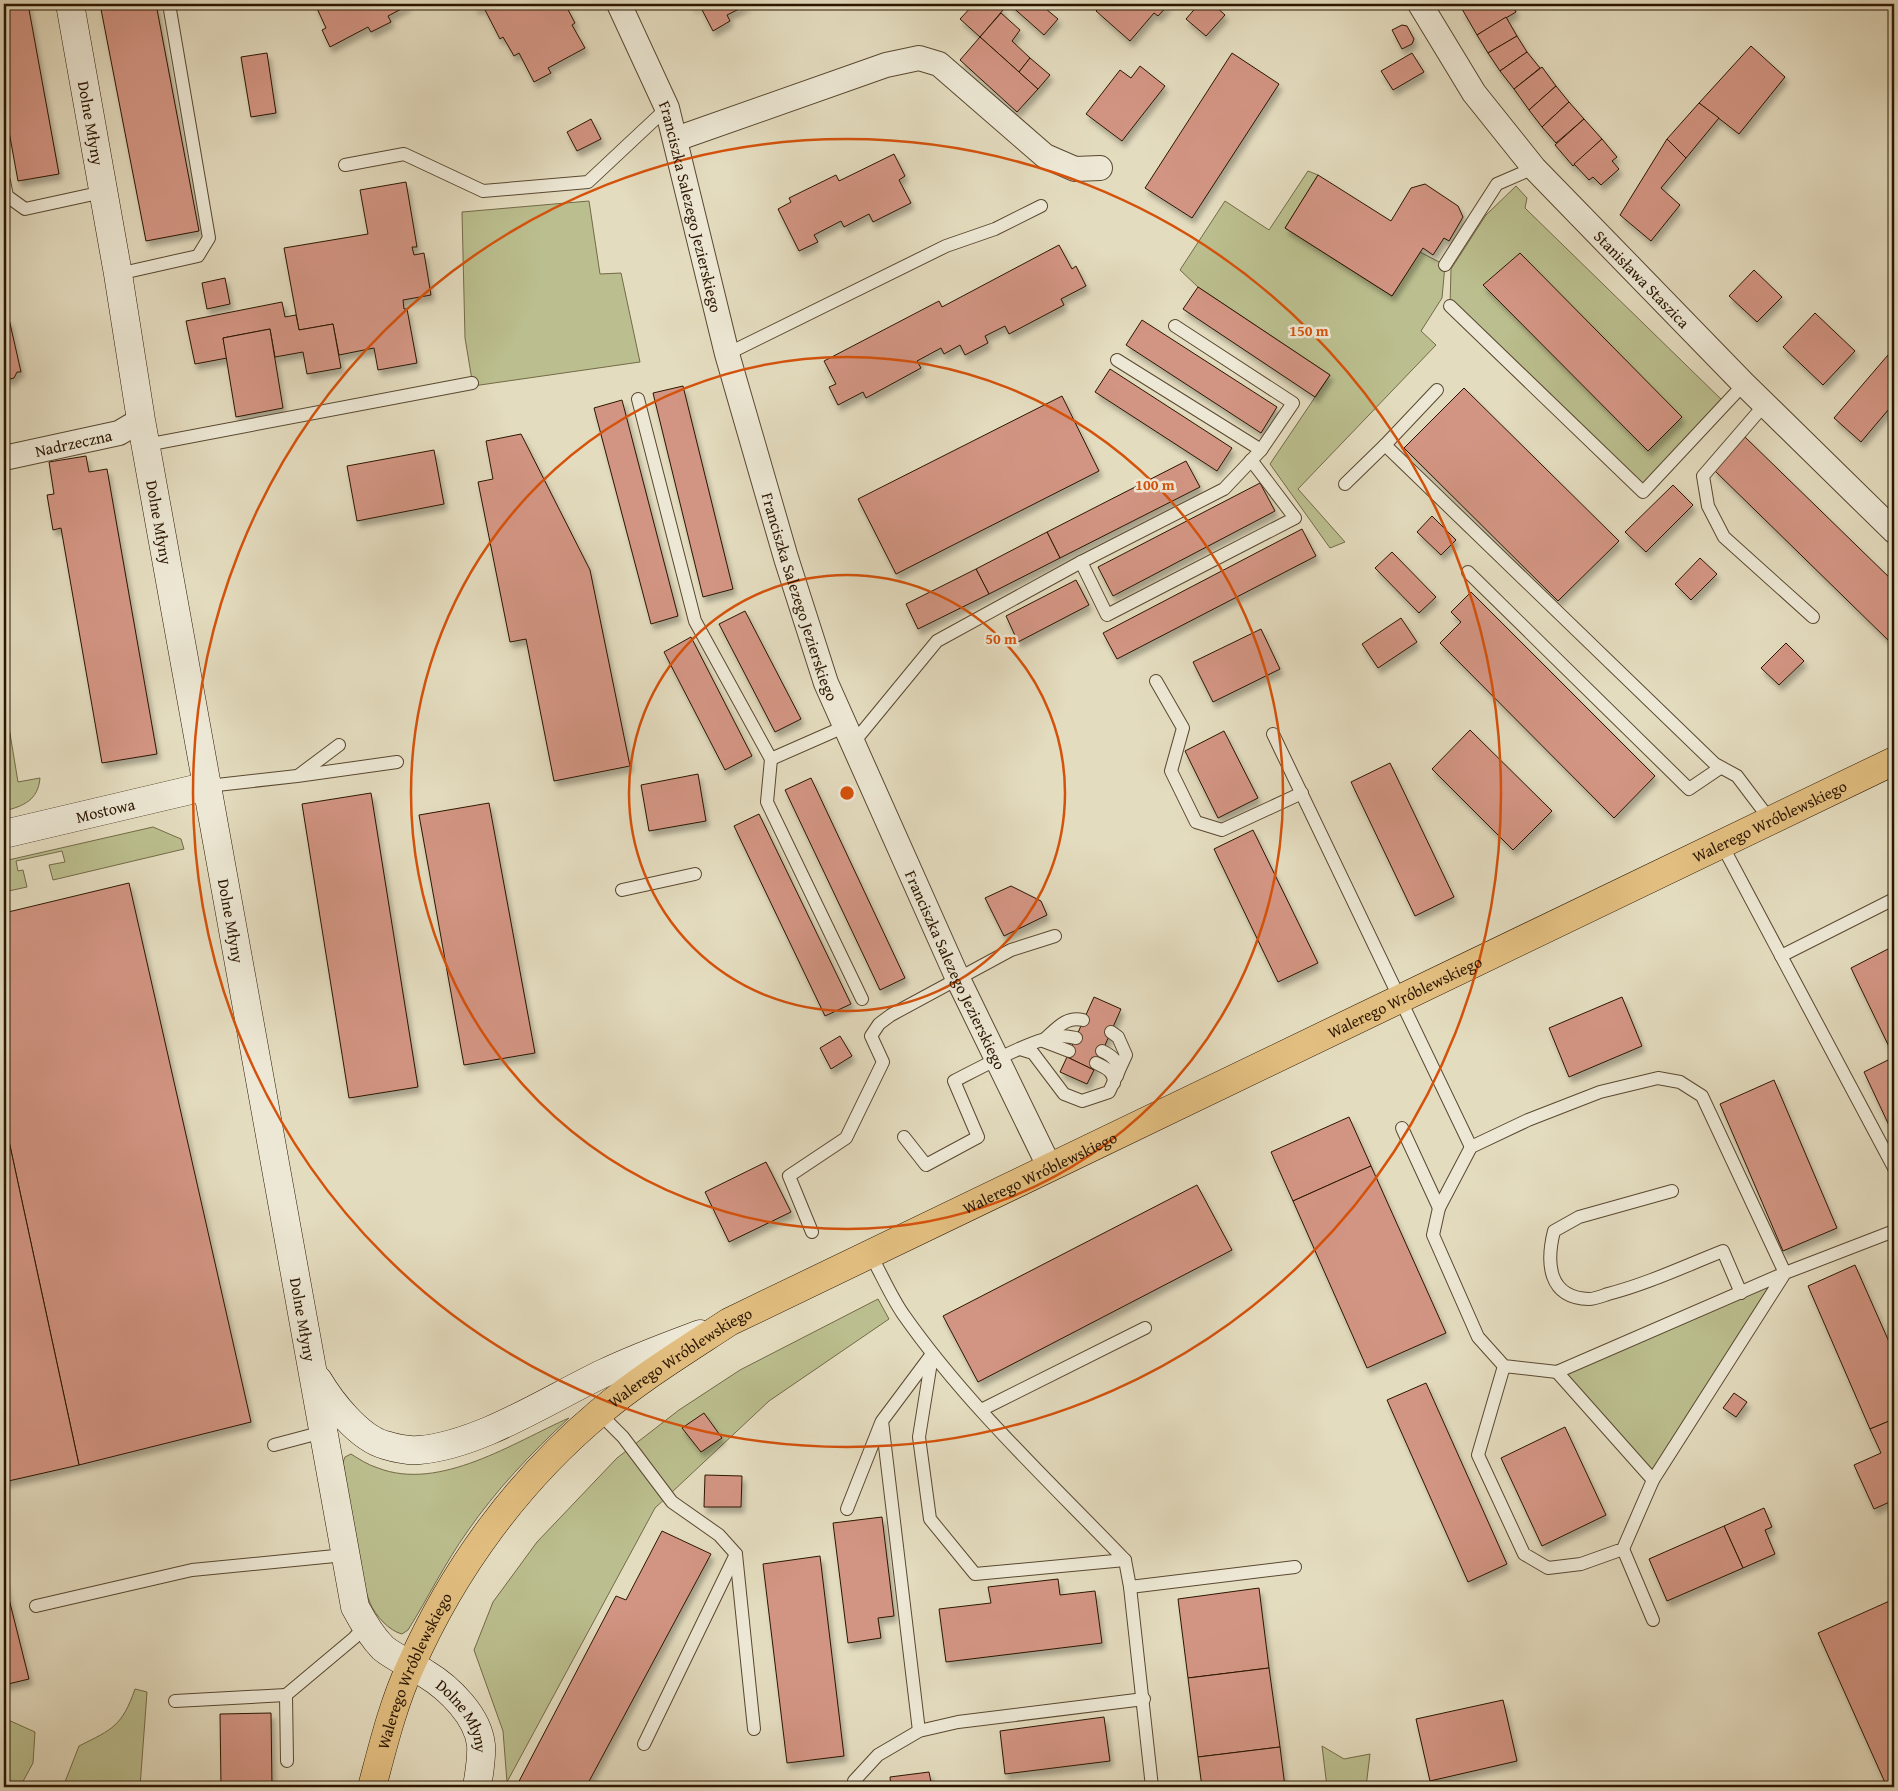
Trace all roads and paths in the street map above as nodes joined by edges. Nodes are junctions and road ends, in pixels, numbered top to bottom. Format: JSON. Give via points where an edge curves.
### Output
{"nodes":[{"id":1,"x":70,"y":4,"type":"edge"},
{"id":2,"x":169,"y":4,"type":"edge"},
{"id":3,"x":619,"y":4,"type":"edge"},
{"id":4,"x":1420,"y":4,"type":"edge"},
{"id":5,"x":667,"y":108,"type":"junction"},
{"id":6,"x":676,"y":139,"type":"junction"},
{"id":7,"x":346,"y":166,"type":"dead end"},
{"id":8,"x":1100,"y":168,"type":"dead end"},
{"id":9,"x":1534,"y":168,"type":"junction"},
{"id":10,"x":4,"y":181,"type":"edge"},
{"id":11,"x":103,"y":192,"type":"junction"},
{"id":12,"x":1041,"y":206,"type":"dead end"},
{"id":13,"x":1445,"y":265,"type":"dead end"},
{"id":14,"x":118,"y":274,"type":"junction"},
{"id":15,"x":1450,"y":306,"type":"dead end"},
{"id":16,"x":1176,"y":326,"type":"dead end"},
{"id":17,"x":727,"y":354,"type":"junction"},
{"id":18,"x":1116,"y":360,"type":"dead end"},
{"id":19,"x":472,"y":383,"type":"dead end"},
{"id":20,"x":1744,"y":384,"type":"junction"},
{"id":21,"x":1437,"y":390,"type":"dead end"},
{"id":22,"x":638,"y":399,"type":"dead end"},
{"id":23,"x":1766,"y":403,"type":"junction"},
{"id":24,"x":144,"y":432,"type":"junction"},
{"id":25,"x":1385,"y":445,"type":"junction"},
{"id":26,"x":1261,"y":450,"type":"junction"},
{"id":27,"x":4,"y":458,"type":"edge"},
{"id":28,"x":1251,"y":460,"type":"junction"},
{"id":29,"x":1345,"y":484,"type":"dead end"},
{"id":30,"x":1894,"y":530,"type":"edge"},
{"id":31,"x":1081,"y":562,"type":"junction"},
{"id":32,"x":1468,"y":572,"type":"dead end"},
{"id":33,"x":1813,"y":617,"type":"dead end"},
{"id":34,"x":1156,"y":681,"type":"dead end"},
{"id":35,"x":850,"y":734,"type":"junction"},
{"id":36,"x":1273,"y":734,"type":"dead end"},
{"id":37,"x":339,"y":744,"type":"dead end"},
{"id":38,"x":771,"y":759,"type":"junction"},
{"id":39,"x":1894,"y":761,"type":"edge"},
{"id":40,"x":397,"y":762,"type":"dead end"},
{"id":41,"x":1720,"y":768,"type":"junction"},
{"id":42,"x":297,"y":776,"type":"junction"},
{"id":43,"x":208,"y":786,"type":"junction"},
{"id":44,"x":1302,"y":793,"type":"junction"},
{"id":45,"x":1771,"y":821,"type":"junction"},
{"id":46,"x":4,"y":834,"type":"edge"},
{"id":47,"x":1722,"y":845,"type":"junction"},
{"id":48,"x":695,"y":874,"type":"dead end"},
{"id":49,"x":622,"y":890,"type":"dead end"},
{"id":50,"x":1894,"y":899,"type":"edge"},
{"id":51,"x":1055,"y":936,"type":"dead end"},
{"id":52,"x":1781,"y":956,"type":"junction"},
{"id":53,"x":958,"y":978,"type":"junction"},
{"id":54,"x":862,"y":999,"type":"dead end"},
{"id":55,"x":1400,"y":999,"type":"junction"},
{"id":56,"x":1084,"y":1020,"type":"dead end"},
{"id":57,"x":1111,"y":1032,"type":"dead end"},
{"id":58,"x":1076,"y":1038,"type":"dead end"},
{"id":59,"x":1042,"y":1041,"type":"junction"},
{"id":60,"x":1020,"y":1049,"type":"junction"},
{"id":61,"x":1069,"y":1051,"type":"dead end"},
{"id":62,"x":1102,"y":1051,"type":"dead end"},
{"id":63,"x":996,"y":1060,"type":"junction"},
{"id":64,"x":1096,"y":1064,"type":"dead end"},
{"id":65,"x":1114,"y":1083,"type":"junction"},
{"id":66,"x":1402,"y":1128,"type":"dead end"},
{"id":67,"x":904,"y":1137,"type":"dead end"},
{"id":68,"x":1471,"y":1147,"type":"junction"},
{"id":69,"x":1049,"y":1166,"type":"junction"},
{"id":70,"x":1894,"y":1168,"type":"edge"},
{"id":71,"x":1672,"y":1191,"type":"dead end"},
{"id":72,"x":1439,"y":1208,"type":"junction"},
{"id":73,"x":1894,"y":1231,"type":"edge"},
{"id":74,"x":812,"y":1232,"type":"dead end"},
{"id":75,"x":870,"y":1254,"type":"junction"},
{"id":76,"x":1785,"y":1273,"type":"junction"},
{"id":77,"x":1741,"y":1293,"type":"junction"},
{"id":78,"x":729,"y":1322,"type":"junction"},
{"id":79,"x":1144,"y":1328,"type":"dead end"},
{"id":80,"x":932,"y":1354,"type":"junction"},
{"id":81,"x":1504,"y":1366,"type":"junction"},
{"id":82,"x":1557,"y":1372,"type":"junction"},
{"id":83,"x":314,"y":1374,"type":"junction"},
{"id":84,"x":981,"y":1410,"type":"junction"},
{"id":85,"x":599,"y":1413,"type":"junction"},
{"id":86,"x":882,"y":1421,"type":"junction"},
{"id":87,"x":323,"y":1432,"type":"junction"},
{"id":88,"x":274,"y":1445,"type":"dead end"},
{"id":89,"x":1653,"y":1480,"type":"junction"},
{"id":90,"x":847,"y":1509,"type":"dead end"},
{"id":91,"x":1623,"y":1549,"type":"junction"},
{"id":92,"x":736,"y":1554,"type":"junction"},
{"id":93,"x":345,"y":1555,"type":"junction"},
{"id":94,"x":1125,"y":1560,"type":"junction"},
{"id":95,"x":1295,"y":1566,"type":"dead end"},
{"id":96,"x":1130,"y":1587,"type":"junction"},
{"id":97,"x":36,"y":1606,"type":"dead end"},
{"id":98,"x":1653,"y":1620,"type":"dead end"},
{"id":99,"x":365,"y":1626,"type":"junction"},
{"id":100,"x":410,"y":1666,"type":"junction"},
{"id":101,"x":286,"y":1695,"type":"junction"},
{"id":102,"x":1144,"y":1699,"type":"junction"},
{"id":103,"x":175,"y":1701,"type":"dead end"},
{"id":104,"x":754,"y":1729,"type":"dead end"},
{"id":105,"x":919,"y":1731,"type":"junction"},
{"id":106,"x":644,"y":1744,"type":"dead end"},
{"id":107,"x":287,"y":1761,"type":"dead end"},
{"id":108,"x":372,"y":1787,"type":"edge"},
{"id":109,"x":477,"y":1787,"type":"edge"},
{"id":110,"x":854,"y":1787,"type":"edge"},
{"id":111,"x":1152,"y":1787,"type":"edge"}],
"edges":[{"from":1,"to":11,"type":"street","name":"Dolne Młyny"},
{"from":2,"to":14,"type":"lane","via":[[209,238],[198,256]]},
{"from":3,"to":5,"type":"street","name":"Franciszka Salezego Jezierskiego"},
{"from":4,"to":9,"type":"street","name":"Stanisława Staszica","via":[[1474,93]]},
{"from":5,"to":6,"type":"street","name":"Franciszka Salezego Jezierskiego"},
{"from":5,"to":7,"type":"lane","via":[[588,182],[483,191],[404,154]]},
{"from":6,"to":8,"type":"street","via":[[894,62],[919,58],[939,64],[1045,156],[1075,169]]},
{"from":6,"to":17,"type":"street","name":"Franciszka Salezego Jezierskiego"},
{"from":9,"to":13,"type":"lane","via":[[1497,184]]},
{"from":9,"to":20,"type":"street","name":"Stanisława Staszica"},
{"from":10,"to":11,"type":"lane","via":[[7,196],[24,209]]},
{"from":11,"to":14,"type":"street","name":"Dolne Młyny"},
{"from":12,"to":17,"type":"lane","via":[[995,229],[946,246]]},
{"from":14,"to":24,"type":"street","name":"Dolne Młyny"},
{"from":15,"to":20,"type":"lane","via":[[1643,492]]},
{"from":16,"to":26,"type":"lane","via":[[1293,403]]},
{"from":17,"to":35,"type":"street","name":"Franciszka Salezego Jezierskiego","via":[[826,683]]},
{"from":18,"to":26,"type":"lane"},
{"from":19,"to":24,"type":"lane"},
{"from":20,"to":23,"type":"street","name":"Stanisława Staszica"},
{"from":21,"to":25,"type":"lane"},
{"from":22,"to":38,"type":"lane","via":[[695,620]]},
{"from":23,"to":30,"type":"street","name":"Stanisława Staszica"},
{"from":23,"to":33,"type":"lane","via":[[1703,476],[1708,506],[1724,537]]},
{"from":24,"to":27,"type":"street","name":"Nadrzeczna","via":[[119,433]]},
{"from":24,"to":43,"type":"street","name":"Dolne Młyny"},
{"from":25,"to":29,"type":"lane"},
{"from":25,"to":41,"type":"lane"},
{"from":26,"to":28,"type":"lane"},
{"from":28,"to":31,"type":"lane","via":[[1224,489]]},
{"from":28,"to":31,"type":"lane","via":[[1295,518],[1107,615]]},
{"from":31,"to":35,"type":"lane","via":[[937,641]]},
{"from":32,"to":41,"type":"lane","via":[[1689,789]]},
{"from":34,"to":44,"type":"lane","via":[[1183,728],[1171,771],[1196,822],[1222,830]]},
{"from":35,"to":38,"type":"lane"},
{"from":35,"to":53,"type":"street","name":"Franciszka Salezego Jezierskiego"},
{"from":36,"to":44,"type":"lane"},
{"from":37,"to":42,"type":"lane"},
{"from":38,"to":54,"type":"lane","via":[[767,802]]},
{"from":39,"to":45,"type":"main road","name":"Walerego Wróblewskiego"},
{"from":40,"to":42,"type":"lane"},
{"from":41,"to":45,"type":"lane","via":[[1737,776]]},
{"from":42,"to":43,"type":"lane"},
{"from":43,"to":46,"type":"street","name":"Mostowa"},
{"from":43,"to":83,"type":"street","name":"Dolne Młyny"},
{"from":44,"to":55,"type":"lane"},
{"from":45,"to":47,"type":"main road","name":"Walerego Wróblewskiego"},
{"from":47,"to":52,"type":"lane"},
{"from":47,"to":55,"type":"main road","name":"Walerego Wróblewskiego"},
{"from":48,"to":49,"type":"lane"},
{"from":50,"to":52,"type":"lane"},
{"from":51,"to":53,"type":"lane","via":[[1011,950]]},
{"from":52,"to":70,"type":"lane"},
{"from":53,"to":63,"type":"street","name":"Franciszka Salezego Jezierskiego"},
{"from":53,"to":74,"type":"lane","via":[[880,1024],[871,1036],[883,1062],[846,1138],[789,1176]]},
{"from":55,"to":68,"type":"lane"},
{"from":55,"to":69,"type":"main road","name":"Walerego Wróblewskiego"},
{"from":56,"to":59,"type":"lane","via":[[1076,1018],[1063,1022]]},
{"from":57,"to":65,"type":"lane","via":[[1118,1037],[1126,1055]]},
{"from":58,"to":59,"type":"lane","via":[[1059,1036]]},
{"from":59,"to":60,"type":"lane"},
{"from":59,"to":61,"type":"lane"},
{"from":60,"to":63,"type":"lane"},
{"from":60,"to":65,"type":"lane","via":[[1033,1053],[1064,1094],[1082,1101],[1110,1092]]},
{"from":62,"to":65,"type":"lane","via":[[1116,1062],[1119,1071]]},
{"from":63,"to":67,"type":"lane","via":[[954,1081],[978,1137],[926,1164]]},
{"from":63,"to":69,"type":"street","name":"Franciszka Salezego Jezierskiego"},
{"from":64,"to":65,"type":"lane","via":[[1109,1070],[1114,1076]]},
{"from":66,"to":72,"type":"lane"},
{"from":68,"to":72,"type":"lane"},
{"from":68,"to":76,"type":"lane","via":[[1600,1092],[1658,1078],[1680,1082],[1702,1096]]},
{"from":69,"to":75,"type":"main road","name":"Walerego Wróblewskiego"},
{"from":71,"to":77,"type":"lane","via":[[1579,1218],[1554,1232],[1550,1250],[1552,1277],[1564,1293],[1590,1299],[1622,1291],[1723,1251]]},
{"from":72,"to":81,"type":"lane","via":[[1433,1235],[1478,1337]]},
{"from":73,"to":76,"type":"lane"},
{"from":75,"to":78,"type":"main road","name":"Walerego Wróblewskiego"},
{"from":75,"to":80,"type":"lane","via":[[902,1312]]},
{"from":76,"to":77,"type":"lane"},
{"from":76,"to":89,"type":"lane"},
{"from":77,"to":82,"type":"lane"},
{"from":78,"to":83,"type":"street","via":[[606,1372],[524,1414],[454,1444],[417,1450],[383,1445],[355,1426],[333,1405]]},
{"from":78,"to":85,"type":"main road","name":"Walerego Wróblewskiego","via":[[633,1386]]},
{"from":79,"to":84,"type":"lane"},
{"from":80,"to":84,"type":"lane"},
{"from":80,"to":86,"type":"lane"},
{"from":80,"to":94,"type":"lane","via":[[920,1437],[930,1519],[975,1574]]},
{"from":81,"to":82,"type":"lane"},
{"from":81,"to":91,"type":"lane","via":[[1478,1455],[1524,1554],[1548,1568],[1581,1564]]},
{"from":82,"to":89,"type":"lane"},
{"from":83,"to":87,"type":"street","name":"Dolne Młyny"},
{"from":84,"to":94,"type":"lane"},
{"from":85,"to":92,"type":"lane","via":[[623,1436],[672,1502],[719,1535]]},
{"from":85,"to":100,"type":"main road","name":"Walerego Wróblewskiego","via":[[508,1504],[448,1592]]},
{"from":86,"to":90,"type":"lane"},
{"from":86,"to":105,"type":"lane"},
{"from":87,"to":88,"type":"lane"},
{"from":87,"to":93,"type":"street","name":"Dolne Młyny"},
{"from":89,"to":91,"type":"lane"},
{"from":91,"to":98,"type":"lane"},
{"from":92,"to":104,"type":"lane"},
{"from":92,"to":106,"type":"lane"},
{"from":93,"to":97,"type":"lane","via":[[192,1570]]},
{"from":93,"to":99,"type":"street","name":"Dolne Młyny","via":[[355,1607]]},
{"from":94,"to":96,"type":"lane"},
{"from":95,"to":96,"type":"lane"},
{"from":96,"to":102,"type":"lane"},
{"from":99,"to":100,"type":"street","name":"Dolne Młyny","via":[[383,1647]]},
{"from":99,"to":101,"type":"lane"},
{"from":100,"to":108,"type":"main road","name":"Walerego Wróblewskiego"},
{"from":100,"to":109,"type":"street","name":"Dolne Młyny","via":[[450,1692],[472,1720],[481,1744]]},
{"from":101,"to":103,"type":"lane"},
{"from":101,"to":107,"type":"lane"},
{"from":102,"to":105,"type":"lane","via":[[958,1722]]},
{"from":102,"to":111,"type":"lane"},
{"from":105,"to":110,"type":"lane","via":[[878,1756],[854,1781]]}]}
